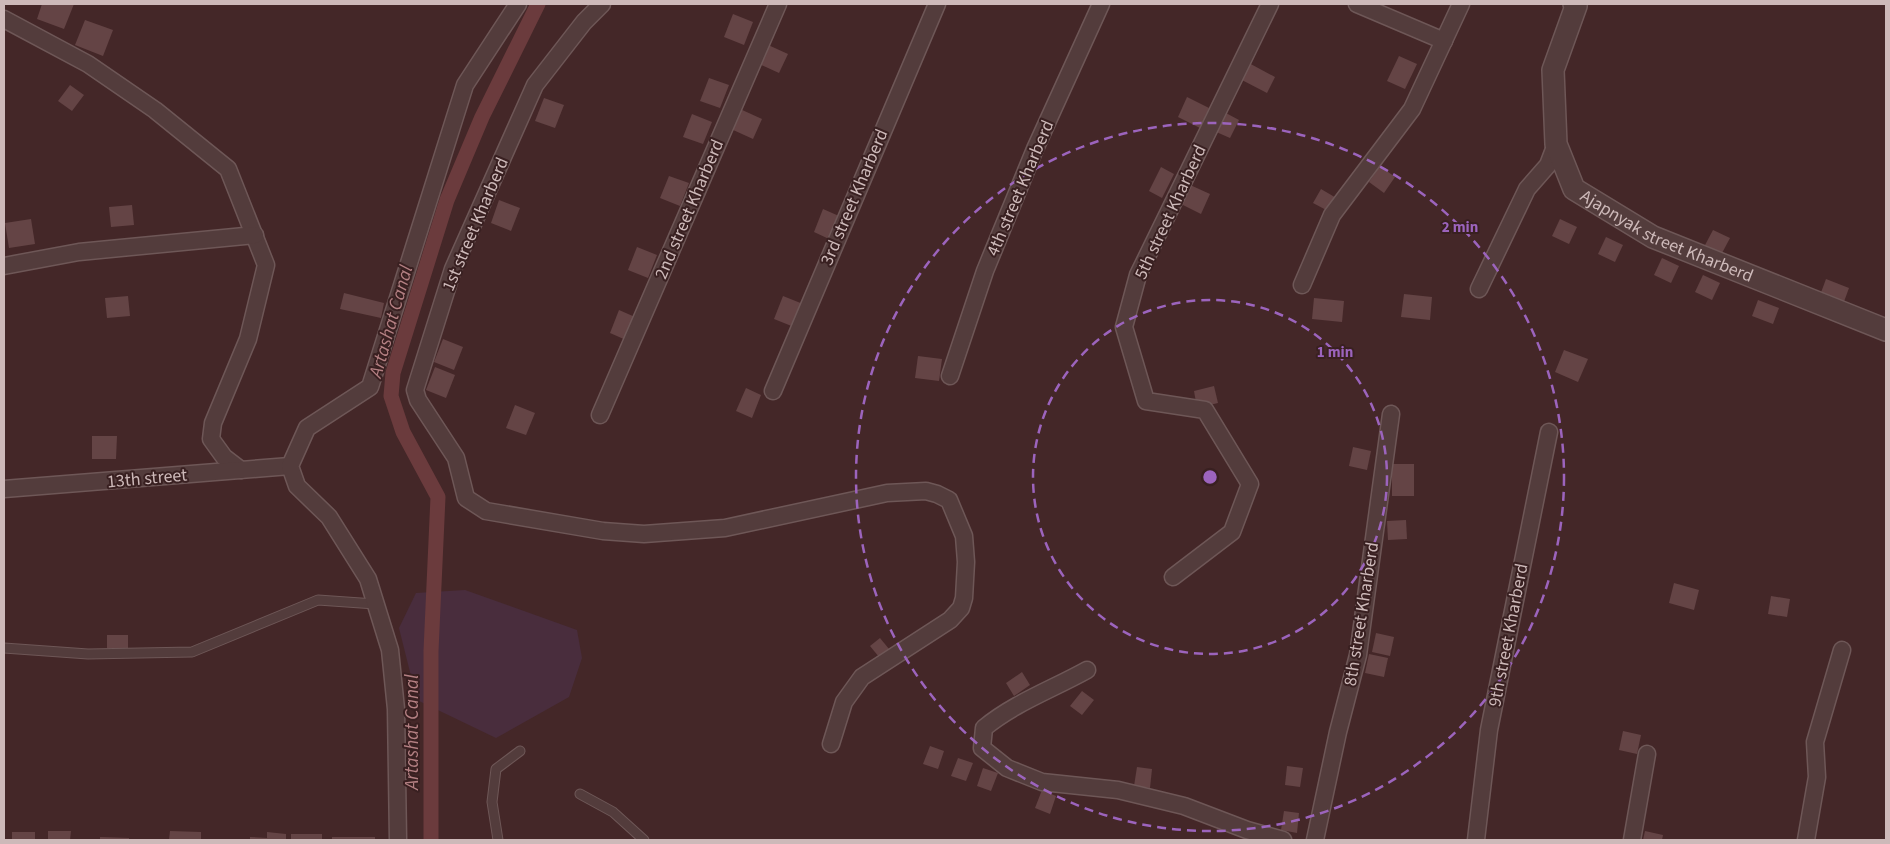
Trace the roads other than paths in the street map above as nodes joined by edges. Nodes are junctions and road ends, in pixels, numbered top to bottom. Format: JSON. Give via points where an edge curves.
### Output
{"nodes":[{"id":1,"x":518,"y":4,"type":"edge"},
{"id":2,"x":602,"y":4,"type":"edge"},
{"id":3,"x":778,"y":4,"type":"edge"},
{"id":4,"x":937,"y":4,"type":"edge"},
{"id":5,"x":1101,"y":4,"type":"edge"},
{"id":6,"x":1270,"y":4,"type":"edge"},
{"id":7,"x":1358,"y":4,"type":"edge"},
{"id":8,"x":1461,"y":4,"type":"edge"},
{"id":9,"x":1577,"y":5,"type":"edge"},
{"id":10,"x":4,"y":19,"type":"edge"},
{"id":11,"x":1444,"y":41,"type":"junction"},
{"id":12,"x":1556,"y":144,"type":"junction"},
{"id":13,"x":255,"y":235,"type":"junction"},
{"id":14,"x":4,"y":266,"type":"edge"},
{"id":15,"x":1302,"y":285,"type":"dead end"},
{"id":16,"x":1479,"y":288,"type":"dead end"},
{"id":17,"x":1886,"y":330,"type":"edge"},
{"id":18,"x":950,"y":376,"type":"dead end"},
{"id":19,"x":774,"y":391,"type":"dead end"},
{"id":20,"x":1391,"y":414,"type":"dead end"},
{"id":21,"x":600,"y":415,"type":"dead end"},
{"id":22,"x":1549,"y":432,"type":"dead end"},
{"id":23,"x":290,"y":466,"type":"junction"},
{"id":24,"x":241,"y":470,"type":"junction"},
{"id":25,"x":4,"y":489,"type":"edge"},
{"id":26,"x":1173,"y":577,"type":"dead end"},
{"id":27,"x":376,"y":604,"type":"junction"},
{"id":28,"x":4,"y":648,"type":"edge"},
{"id":29,"x":1842,"y":650,"type":"dead end"},
{"id":30,"x":1087,"y":670,"type":"dead end"},
{"id":31,"x":831,"y":744,"type":"dead end"},
{"id":32,"x":520,"y":751,"type":"dead end"},
{"id":33,"x":1647,"y":754,"type":"dead end"},
{"id":34,"x":580,"y":794,"type":"dead end"},
{"id":35,"x":398,"y":840,"type":"edge"},
{"id":36,"x":498,"y":840,"type":"edge"},
{"id":37,"x":644,"y":840,"type":"edge"},
{"id":38,"x":1283,"y":840,"type":"edge"},
{"id":39,"x":1315,"y":840,"type":"edge"},
{"id":40,"x":1476,"y":840,"type":"edge"},
{"id":41,"x":1632,"y":840,"type":"edge"},
{"id":42,"x":1806,"y":840,"type":"edge"}],
"edges":[{"from":1,"to":23,"type":"street","via":[[465,85],[370,387],[307,428]]},
{"from":2,"to":31,"type":"street","name":"1st street Kharberd","via":[[535,85],[453,269],[415,390],[418,400],[456,458],[464,495],[483,510],[603,531],[644,534],[724,528],[887,493],[926,491],[949,500],[964,536],[966,562],[961,608],[950,620],[862,677],[844,702]]},
{"from":3,"to":21,"type":"street","name":"2nd street Kharberd"},
{"from":4,"to":19,"type":"street","name":"3rd street Kharberd"},
{"from":5,"to":18,"type":"street","name":"4th street Kharberd","via":[[988,262]]},
{"from":6,"to":26,"type":"street","name":"5th street Kharberd","via":[[1138,275],[1124,327],[1146,400],[1205,410],[1250,484],[1232,532]]},
{"from":7,"to":11,"type":"street"},
{"from":8,"to":11,"type":"street"},
{"from":9,"to":12,"type":"street","name":"Ajapnyak street Kharberd","via":[[1553,70]]},
{"from":10,"to":13,"type":"street","via":[[88,64],[155,110],[228,169]]},
{"from":11,"to":15,"type":"street","via":[[1412,109],[1332,216]]},
{"from":12,"to":16,"type":"street","via":[[1548,165],[1527,190]]},
{"from":12,"to":17,"type":"street","name":"Ajapnyak street Kharberd","via":[[1574,190],[1653,237]]},
{"from":13,"to":14,"type":"street","via":[[79,252]]},
{"from":13,"to":24,"type":"street","via":[[266,265],[248,339],[213,423],[211,439],[224,457]]},
{"from":20,"to":39,"type":"street","name":"8th street Kharberd","via":[[1358,655]]},
{"from":22,"to":40,"type":"street","name":"9th street Kharberd","via":[[1489,730]]},
{"from":23,"to":24,"type":"street","name":"13th street"},
{"from":23,"to":27,"type":"street","via":[[297,486],[329,516],[368,579]]},
{"from":24,"to":25,"type":"street","name":"13th street"},
{"from":27,"to":28,"type":"lane","via":[[318,600],[192,652],[88,654]]},
{"from":27,"to":35,"type":"street","via":[[390,650],[396,709]]},
{"from":29,"to":42,"type":"street","via":[[1815,742],[1817,777]]},
{"from":30,"to":38,"type":"street","via":[[1003,712],[984,728],[982,748],[1006,768],[1042,782],[1118,790],[1184,806]]},
{"from":32,"to":36,"type":"lane","via":[[496,770],[492,802]]},
{"from":33,"to":41,"type":"street"},
{"from":34,"to":37,"type":"lane","via":[[613,812]]}]}
